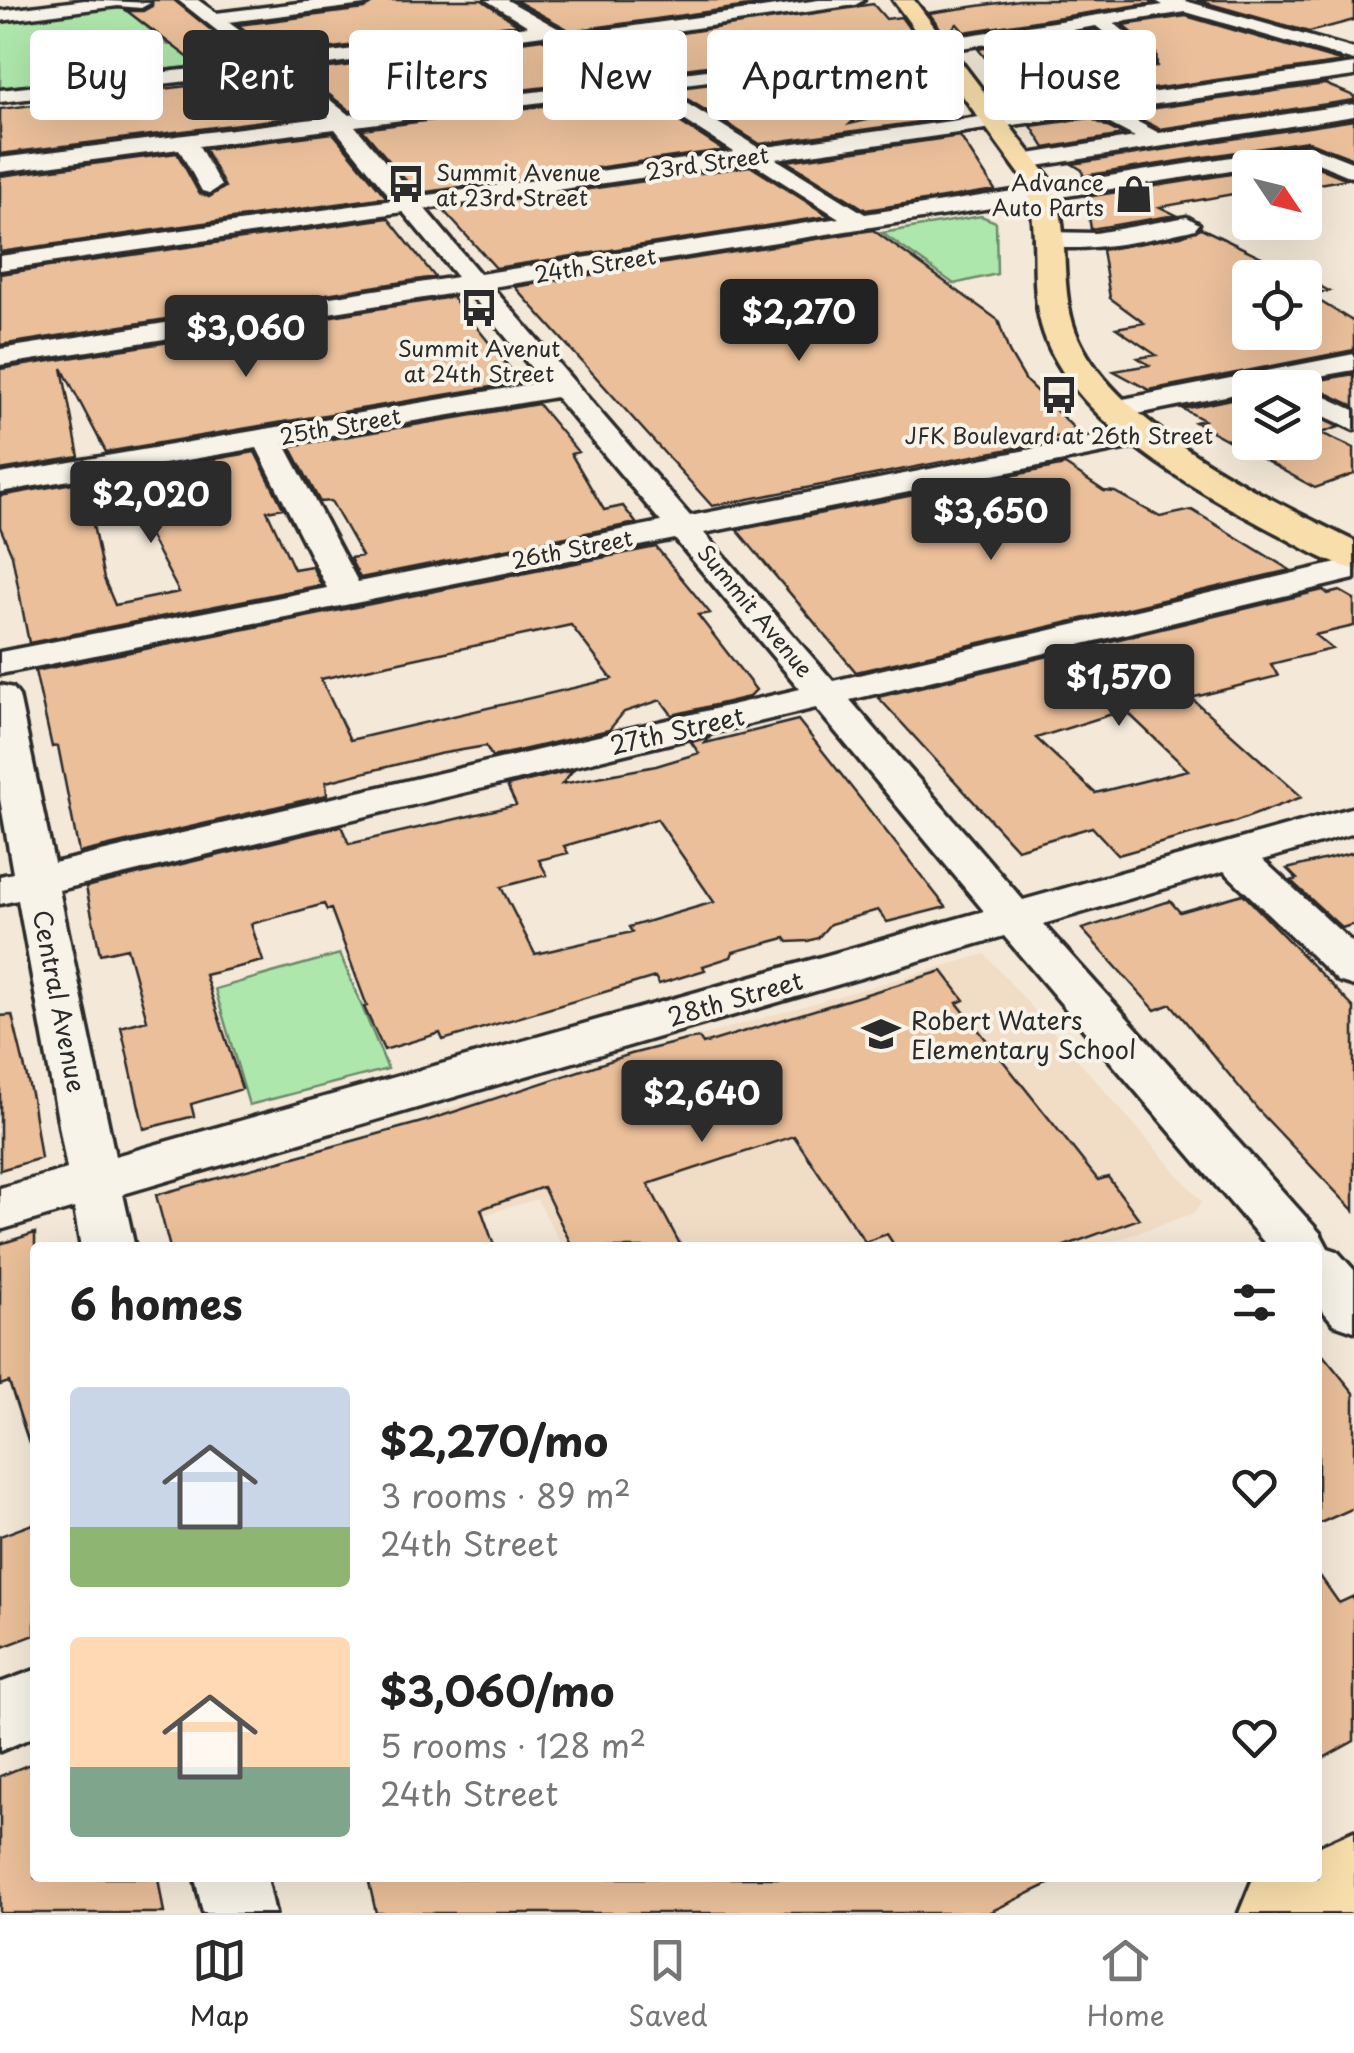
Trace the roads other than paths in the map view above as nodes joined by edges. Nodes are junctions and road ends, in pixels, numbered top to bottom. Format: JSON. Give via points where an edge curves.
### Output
{"nodes":[{"id":1,"x":187,"y":0,"type":"edge"},
{"id":2,"x":364,"y":0,"type":"edge"},
{"id":3,"x":496,"y":0,"type":"edge"},
{"id":4,"x":854,"y":0,"type":"edge"},
{"id":5,"x":902,"y":0,"type":"edge"},
{"id":6,"x":1163,"y":0,"type":"edge"},
{"id":7,"x":141,"y":3,"type":"dead end"},
{"id":8,"x":1185,"y":8,"type":"junction"},
{"id":9,"x":0,"y":16,"type":"edge"},
{"id":10,"x":213,"y":19,"type":"junction"},
{"id":11,"x":1102,"y":22,"type":"junction"},
{"id":12,"x":546,"y":29,"type":"joint"},
{"id":13,"x":228,"y":30,"type":"edge"},
{"id":14,"x":645,"y":30,"type":"edge"},
{"id":15,"x":927,"y":30,"type":"edge"},
{"id":16,"x":1111,"y":30,"type":"edge"},
{"id":17,"x":964,"y":42,"type":"edge"},
{"id":18,"x":1354,"y":55,"type":"edge"},
{"id":19,"x":329,"y":58,"type":"edge"},
{"id":20,"x":1354,"y":70,"type":"edge"},
{"id":21,"x":183,"y":75,"type":"edge"},
{"id":22,"x":964,"y":79,"type":"edge"},
{"id":23,"x":0,"y":96,"type":"edge"},
{"id":24,"x":543,"y":96,"type":"edge"},
{"id":25,"x":1156,"y":98,"type":"edge"},
{"id":26,"x":1354,"y":110,"type":"edge"},
{"id":27,"x":329,"y":111,"type":"edge"},
{"id":28,"x":687,"y":113,"type":"edge"},
{"id":29,"x":1001,"y":120,"type":"edge"},
{"id":30,"x":1118,"y":120,"type":"edge"},
{"id":31,"x":994,"y":121,"type":"junction"},
{"id":32,"x":342,"y":122,"type":"junction"},
{"id":33,"x":1064,"y":124,"type":"dead end"},
{"id":34,"x":1156,"y":140,"type":"junction"},
{"id":35,"x":186,"y":141,"type":"junction"},
{"id":36,"x":756,"y":156,"type":"junction"},
{"id":37,"x":1021,"y":157,"type":"junction"},
{"id":38,"x":0,"y":165,"type":"edge"},
{"id":39,"x":1354,"y":170,"type":"edge"},
{"id":40,"x":210,"y":186,"type":"dead end"},
{"id":41,"x":1042,"y":192,"type":"junction"},
{"id":42,"x":407,"y":204,"type":"junction"},
{"id":43,"x":863,"y":223,"type":"junction"},
{"id":44,"x":1187,"y":224,"type":"dead end"},
{"id":45,"x":1046,"y":239,"type":"junction"},
{"id":46,"x":0,"y":262,"type":"edge"},
{"id":47,"x":475,"y":284,"type":"junction"},
{"id":48,"x":546,"y":322,"type":"dead end"},
{"id":49,"x":512,"y":328,"type":"junction"},
{"id":50,"x":0,"y":357,"type":"edge"},
{"id":51,"x":1354,"y":362,"type":"edge"},
{"id":52,"x":1322,"y":371,"type":"edge"},
{"id":53,"x":562,"y":387,"type":"junction"},
{"id":54,"x":1232,"y":391,"type":"edge"},
{"id":55,"x":1322,"y":405,"type":"edge"},
{"id":56,"x":1113,"y":410,"type":"junction"},
{"id":57,"x":1354,"y":421,"type":"edge"},
{"id":58,"x":1144,"y":436,"type":"junction"},
{"id":59,"x":266,"y":437,"type":"junction"},
{"id":60,"x":0,"y":483,"type":"edge"},
{"id":61,"x":684,"y":526,"type":"junction"},
{"id":62,"x":1354,"y":557,"type":"edge"},
{"id":63,"x":1354,"y":569,"type":"edge"},
{"id":64,"x":347,"y":594,"type":"junction"},
{"id":65,"x":0,"y":663,"type":"edge"},
{"id":66,"x":826,"y":694,"type":"junction"},
{"id":67,"x":0,"y":696,"type":"edge"},
{"id":68,"x":1354,"y":820,"type":"edge"},
{"id":69,"x":1234,"y":856,"type":"junction"},
{"id":70,"x":18,"y":886,"type":"edge"},
{"id":71,"x":1015,"y":918,"type":"junction"},
{"id":72,"x":1354,"y":970,"type":"edge"},
{"id":73,"x":96,"y":1182,"type":"junction"},
{"id":74,"x":0,"y":1209,"type":"edge"},
{"id":75,"x":107,"y":1242,"type":"edge"},
{"id":76,"x":1284,"y":1242,"type":"edge"},
{"id":77,"x":1322,"y":1278,"type":"edge"},
{"id":78,"x":1354,"y":1308,"type":"edge"},
{"id":79,"x":30,"y":1705,"type":"edge"},
{"id":80,"x":0,"y":1717,"type":"edge"},
{"id":81,"x":1354,"y":1875,"type":"edge"},
{"id":82,"x":232,"y":1882,"type":"edge"},
{"id":83,"x":238,"y":1913,"type":"edge"},
{"id":84,"x":1284,"y":1913,"type":"edge"}],
"edges":[{"from":1,"to":10,"type":"street","name":"Summit Avenue"},
{"from":2,"to":10,"type":"street"},
{"from":3,"to":12,"type":"street"},
{"from":4,"to":14,"type":"street"},
{"from":5,"to":15,"type":"main road"},
{"from":6,"to":8,"type":"street"},
{"from":7,"to":9,"type":"street"},
{"from":8,"to":11,"type":"street"},
{"from":8,"to":18,"type":"street"},
{"from":10,"to":13,"type":"street","name":"Summit Avenue"},
{"from":11,"to":16,"type":"street"},
{"from":11,"to":17,"type":"street"},
{"from":12,"to":19,"type":"street"},
{"from":20,"to":25,"type":"street","name":"23rd Street"},
{"from":21,"to":23,"type":"street"},
{"from":22,"to":31,"type":"main road"},
{"from":24,"to":32,"type":"street"},
{"from":26,"to":34,"type":"street"},
{"from":27,"to":32,"type":"street","name":"Summit Avenue"},
{"from":28,"to":36,"type":"street"},
{"from":29,"to":31,"type":"street","name":"23rd Street"},
{"from":30,"to":34,"type":"street"},
{"from":31,"to":36,"type":"street","name":"23rd Street"},
{"from":31,"to":37,"type":"main road"},
{"from":32,"to":35,"type":"street"},
{"from":32,"to":42,"type":"street","name":"Summit Avenue"},
{"from":33,"to":37,"type":"street","via":[[1087,139]]},
{"from":34,"to":37,"type":"street"},
{"from":35,"to":38,"type":"street"},
{"from":35,"to":40,"type":"street"},
{"from":36,"to":42,"type":"street","name":"23rd Street"},
{"from":36,"to":43,"type":"street"},
{"from":37,"to":41,"type":"main road"},
{"from":39,"to":41,"type":"street","name":"24th Street","via":[[1308,151]]},
{"from":41,"to":43,"type":"street","name":"24th Street"},
{"from":41,"to":45,"type":"main road"},
{"from":42,"to":46,"type":"street","name":"23rd Street"},
{"from":42,"to":47,"type":"street","name":"Summit Avenue"},
{"from":43,"to":47,"type":"street","name":"24th Street"},
{"from":44,"to":45,"type":"street","via":[[1096,240]]},
{"from":45,"to":56,"type":"main road","via":[[1055,320],[1065,346]]},
{"from":47,"to":49,"type":"street","name":"Summit Avenue"},
{"from":47,"to":50,"type":"street","name":"24th Street"},
{"from":48,"to":49,"type":"street"},
{"from":49,"to":53,"type":"street","name":"Summit Avenue"},
{"from":51,"to":52,"type":"street"},
{"from":53,"to":59,"type":"street","name":"25th Street"},
{"from":53,"to":61,"type":"street","name":"Summit Avenue"},
{"from":54,"to":56,"type":"street"},
{"from":55,"to":57,"type":"street"},
{"from":56,"to":58,"type":"main road"},
{"from":58,"to":61,"type":"street","name":"26th Street"},
{"from":58,"to":62,"type":"main road"},
{"from":59,"to":60,"type":"street","name":"25th Street"},
{"from":59,"to":64,"type":"street"},
{"from":61,"to":64,"type":"street","name":"26th Street"},
{"from":61,"to":66,"type":"street","name":"Summit Avenue"},
{"from":63,"to":66,"type":"street","name":"27th Street"},
{"from":64,"to":65,"type":"street","name":"26th Street"},
{"from":66,"to":70,"type":"street","name":"27th Street"},
{"from":66,"to":71,"type":"street","name":"Summit Avenue"},
{"from":67,"to":70,"type":"street","name":"Central Avenue"},
{"from":68,"to":69,"type":"street","name":"28th Street"},
{"from":69,"to":71,"type":"street","name":"28th Street"},
{"from":69,"to":72,"type":"street"},
{"from":70,"to":73,"type":"street","name":"Central Avenue"},
{"from":71,"to":73,"type":"street","name":"28th Street"},
{"from":71,"to":76,"type":"street","name":"Summit Avenue"},
{"from":73,"to":74,"type":"street","name":"28th Street"},
{"from":73,"to":75,"type":"street","name":"Central Avenue"},
{"from":77,"to":78,"type":"street","name":"Summit Avenue"},
{"from":79,"to":80,"type":"street"},
{"from":81,"to":84,"type":"main road"},
{"from":82,"to":83,"type":"street"}]}
